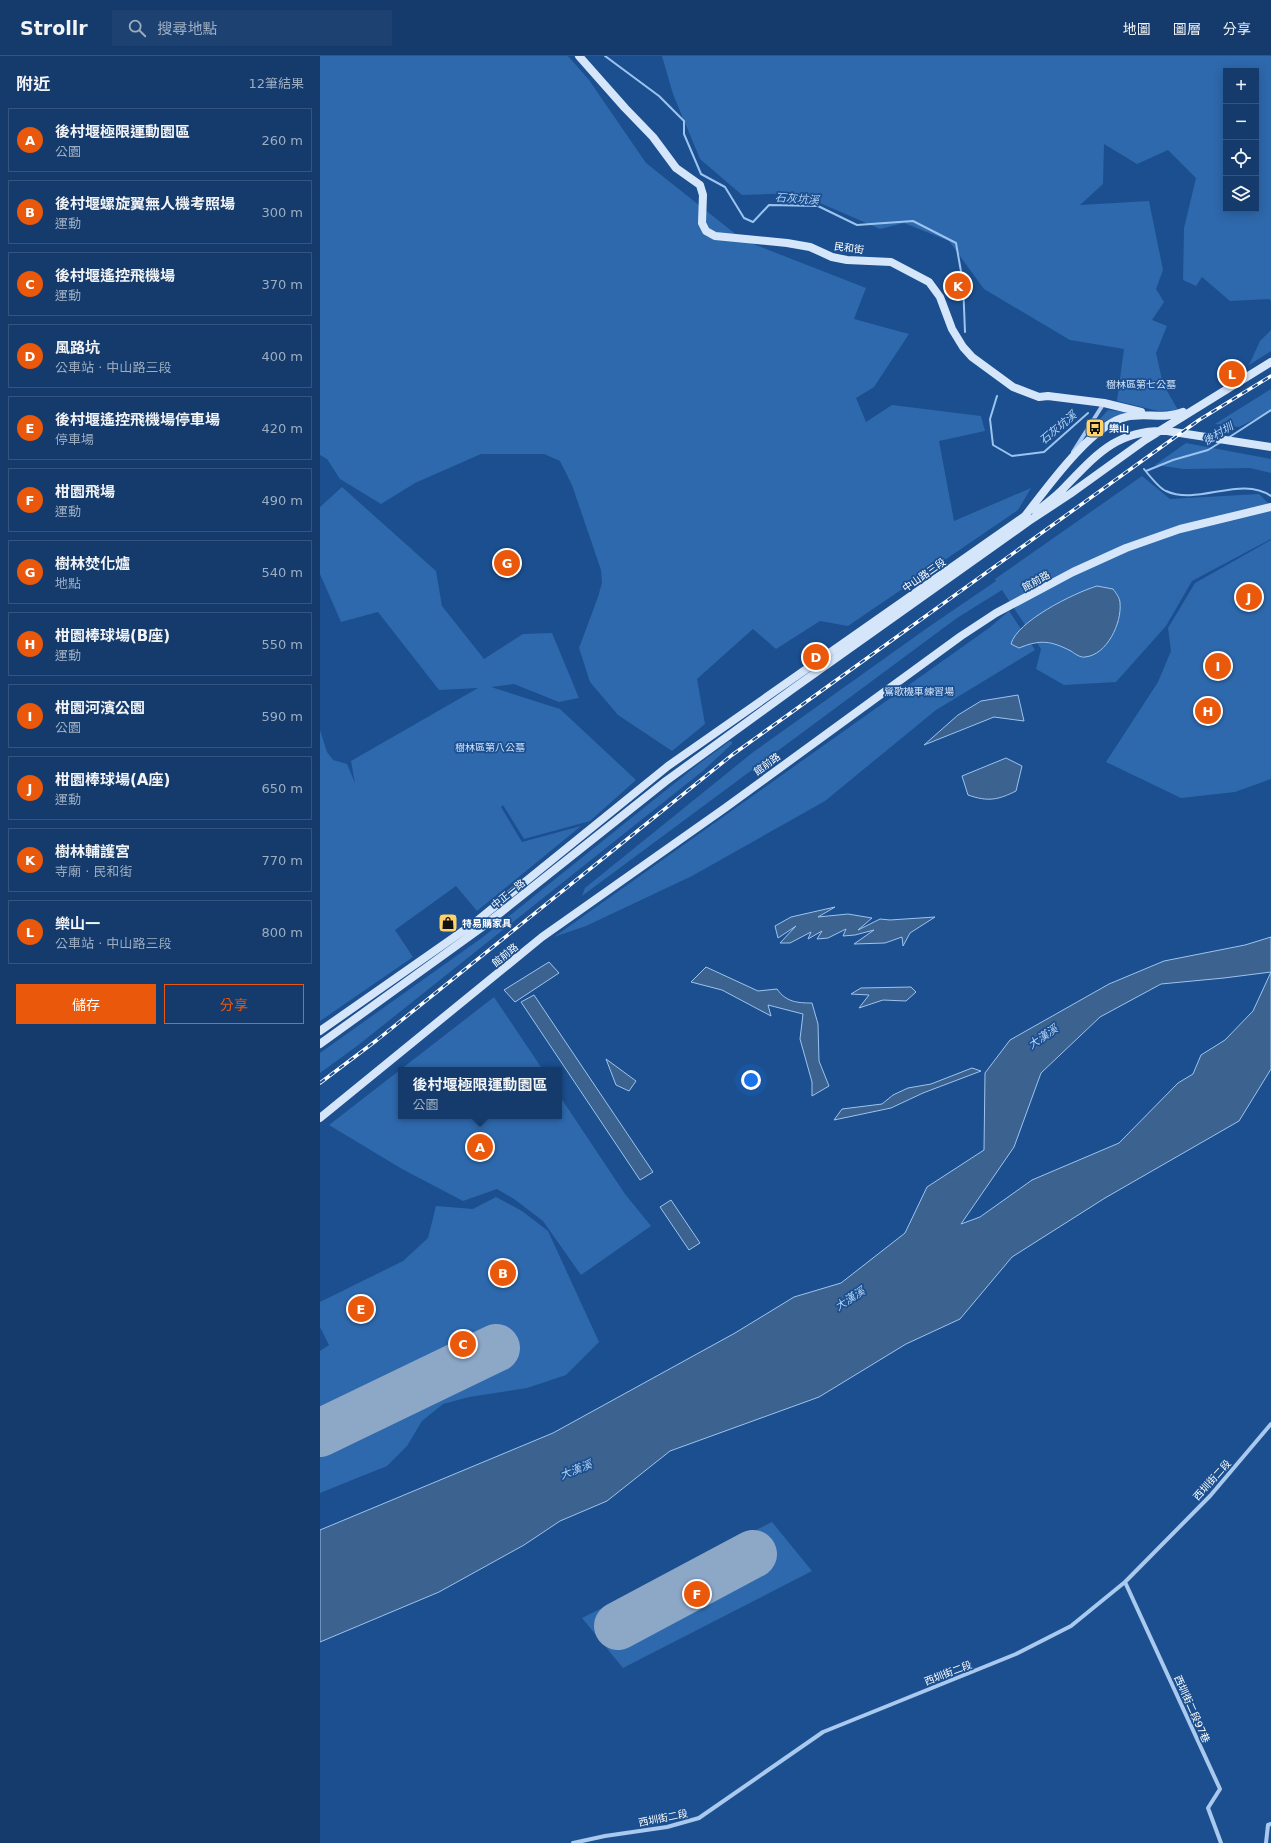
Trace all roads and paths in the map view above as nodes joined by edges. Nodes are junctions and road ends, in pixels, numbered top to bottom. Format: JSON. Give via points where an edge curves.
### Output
{"nodes":[{"id":1,"x":579,"y":56,"type":"edge"},
{"id":2,"x":1271,"y":362,"type":"edge"},
{"id":3,"x":1104,"y":403,"type":"junction"},
{"id":4,"x":1206,"y":403,"type":"junction"},
{"id":5,"x":1155,"y":416,"type":"junction"},
{"id":6,"x":1271,"y":447,"type":"edge"},
{"id":7,"x":1067,"y":461,"type":"junction"},
{"id":8,"x":1271,"y":507,"type":"edge"},
{"id":9,"x":1028,"y":517,"type":"junction"},
{"id":10,"x":649,"y":780,"type":"joint"},
{"id":11,"x":666,"y":781,"type":"joint"},
{"id":12,"x":320,"y":1031,"type":"edge"},
{"id":13,"x":320,"y":1044,"type":"edge"},
{"id":14,"x":320,"y":1118,"type":"edge"},
{"id":15,"x":1271,"y":1424,"type":"edge"},
{"id":16,"x":1125,"y":1582,"type":"junction"},
{"id":17,"x":1271,"y":1824,"type":"edge"},
{"id":18,"x":573,"y":1843,"type":"edge"},
{"id":19,"x":1221,"y":1843,"type":"edge"},
{"id":20,"x":1266,"y":1843,"type":"edge"}],
"edges":[{"from":1,"to":3,"type":"main road","name":"民和街","via":[[653,137],[676,168],[700,185],[703,195],[702,223],[706,232],[715,236],[794,244],[832,257],[891,262],[929,282],[940,298],[952,329],[963,348],[1013,387],[1039,397]]},
{"from":2,"to":4,"type":"main road","name":"中山路三段"},
{"from":3,"to":5,"type":"main road","name":"民和街"},
{"from":3,"to":7,"type":"street"},
{"from":4,"to":5,"type":"main road","name":"中山路三段","via":[[1174,416]]},
{"from":4,"to":9,"type":"main road","name":"中山路三段","via":[[1145,440],[1070,494]]},
{"from":5,"to":7,"type":"main road","name":"中山路三段","via":[[1132,416],[1114,421]]},
{"from":6,"to":9,"type":"main road","via":[[1167,431],[1135,433],[1095,456],[1063,489]]},
{"from":7,"to":9,"type":"main road","name":"中山路三段"},
{"from":8,"to":14,"type":"main road","name":"館前路","via":[[1180,529],[1126,548],[1073,572],[996,613],[542,937]]},
{"from":9,"to":10,"type":"main road","name":"中山路三段"},
{"from":9,"to":11,"type":"main road","name":"中山路三段"},
{"from":10,"to":12,"type":"main road","name":"中正一路","via":[[473,924]]},
{"from":11,"to":13,"type":"main road","name":"中正一路","via":[[485,925]]},
{"from":15,"to":16,"type":"street","name":"西圳街二段","via":[[1210,1496]]},
{"from":16,"to":18,"type":"street","name":"西圳街二段","via":[[1071,1626],[1016,1654],[823,1732],[699,1818],[667,1827]]},
{"from":16,"to":19,"type":"street","name":"西圳街二段97巷","via":[[1220,1789],[1208,1808]]},
{"from":17,"to":20,"type":"street","via":[[1268,1825]]}]}
